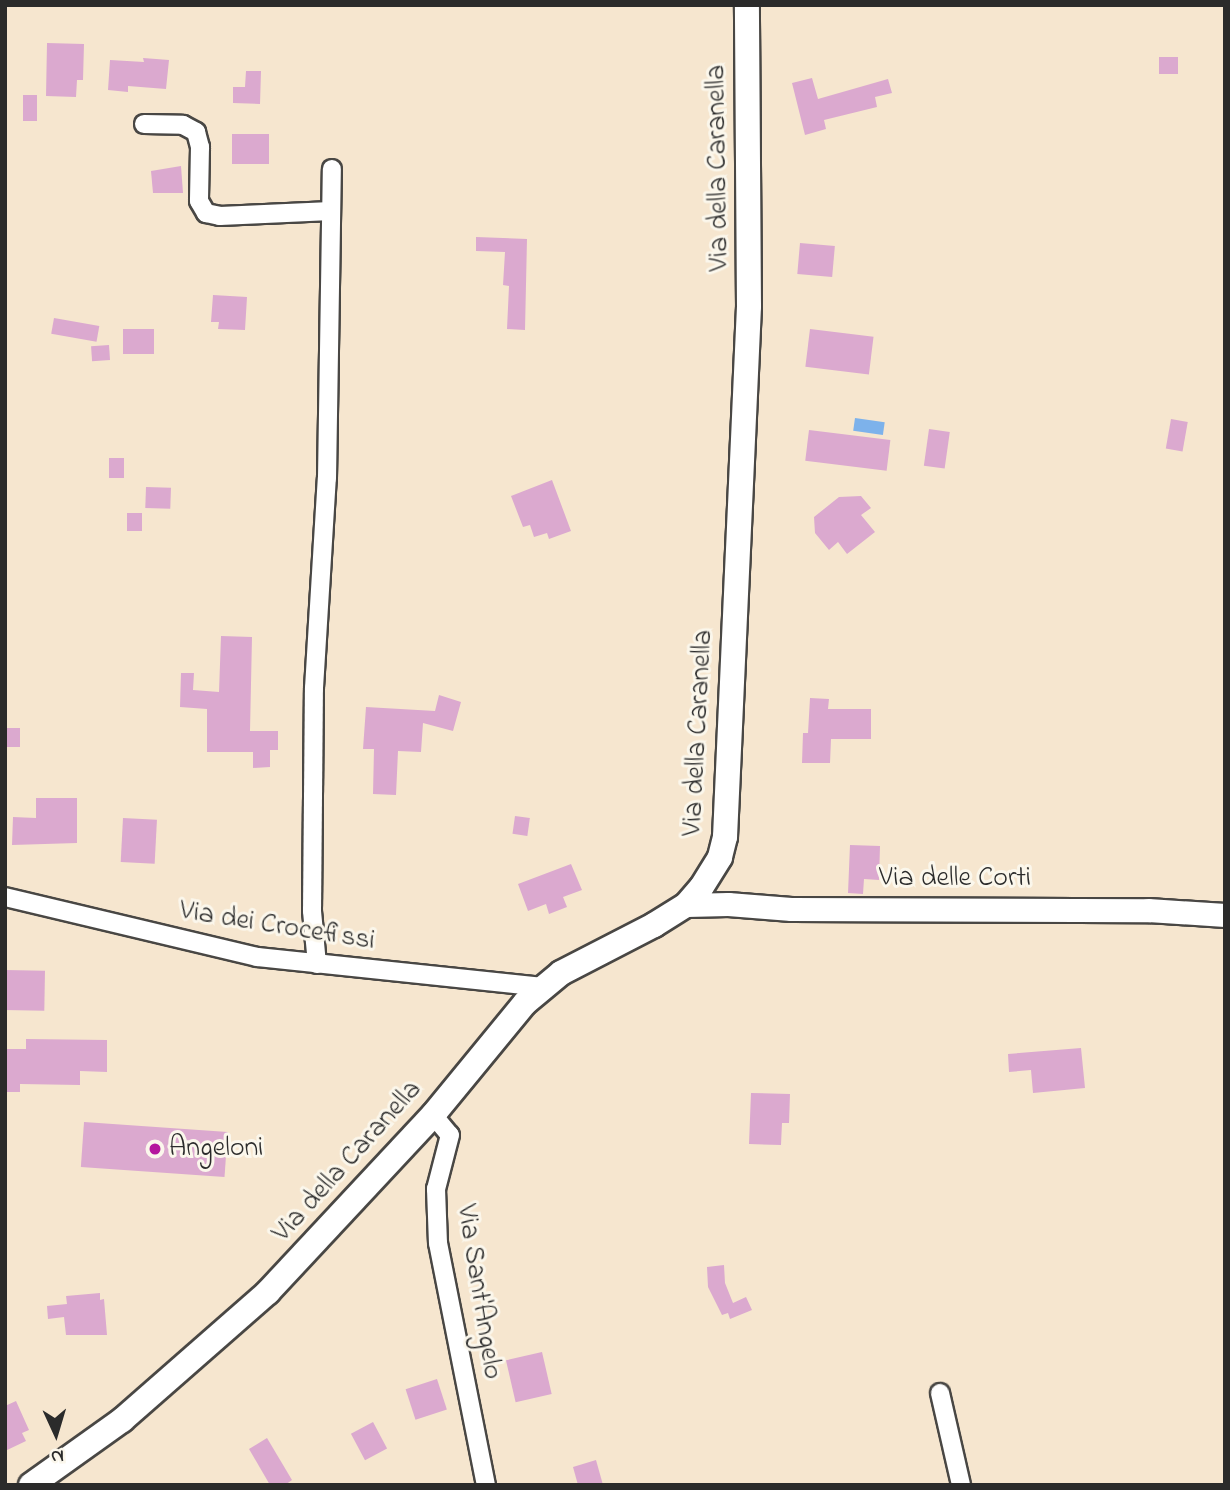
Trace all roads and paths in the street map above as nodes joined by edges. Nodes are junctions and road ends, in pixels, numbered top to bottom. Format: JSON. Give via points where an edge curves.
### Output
{"nodes":[{"id":1,"x":747,"y":5,"type":"edge"},
{"id":2,"x":144,"y":124,"type":"dead end"},
{"id":3,"x":332,"y":169,"type":"dead end"},
{"id":4,"x":331,"y":211,"type":"junction"},
{"id":5,"x":5,"y":897,"type":"edge"},
{"id":6,"x":686,"y":905,"type":"junction"},
{"id":7,"x":1225,"y":915,"type":"edge"},
{"id":8,"x":317,"y":964,"type":"junction"},
{"id":9,"x":543,"y":987,"type":"junction"},
{"id":10,"x":433,"y":1115,"type":"junction"},
{"id":11,"x":940,"y":1393,"type":"dead end"},
{"id":12,"x":31,"y":1485,"type":"edge"},
{"id":13,"x":486,"y":1485,"type":"edge"},
{"id":14,"x":961,"y":1485,"type":"edge"}],
"edges":[{"from":1,"to":6,"type":"main road","name":"Via della Caranella","via":[[750,306],[725,837],[717,864]]},
{"from":2,"to":4,"type":"street","via":[[183,125],[196,132],[199,201],[206,213]]},
{"from":3,"to":4,"type":"street"},
{"from":4,"to":8,"type":"street","via":[[326,489],[314,688],[312,911]]},
{"from":5,"to":8,"type":"street","name":"Via dei Crocefissi","via":[[257,957]]},
{"from":6,"to":7,"type":"street","name":"Via delle Corti","via":[[1148,910]]},
{"from":6,"to":9,"type":"main road","name":"Via della Caranella"},
{"from":8,"to":9,"type":"street","name":"Via dei Crocefissi"},
{"from":9,"to":10,"type":"main road","name":"Via della Caranella","via":[[510,1018]]},
{"from":10,"to":12,"type":"main road","name":"Via della Caranella","via":[[254,1305],[115,1426]]},
{"from":10,"to":13,"type":"street","name":"Via Sant'Angelo","via":[[450,1135],[436,1189],[438,1243]]},
{"from":11,"to":14,"type":"street"}]}
